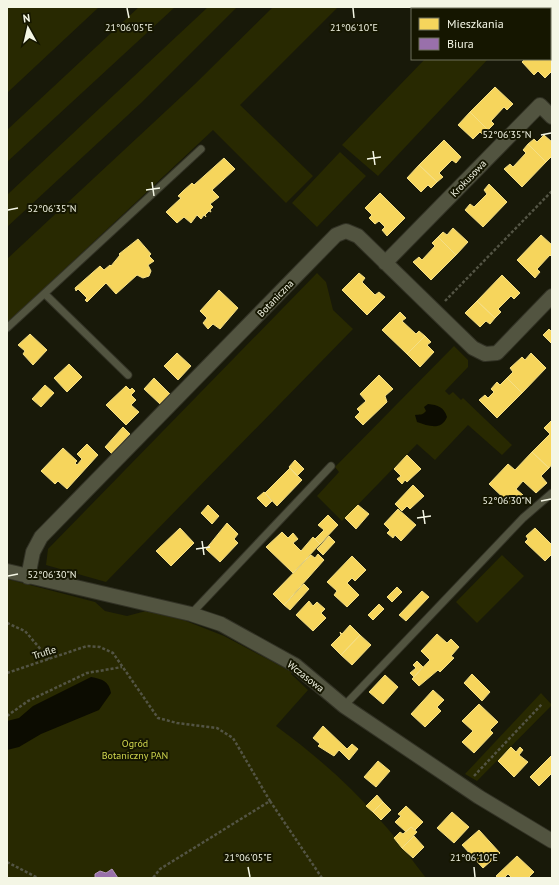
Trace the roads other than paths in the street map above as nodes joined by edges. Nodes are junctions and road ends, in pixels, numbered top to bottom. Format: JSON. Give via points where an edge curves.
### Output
{"nodes":[{"id":1,"x":552,"y":117,"type":"edge"},
{"id":2,"x":201,"y":149,"type":"dead end"},
{"id":3,"x":385,"y":263,"type":"junction"},
{"id":4,"x":45,"y":294,"type":"junction"},
{"id":5,"x":552,"y":296,"type":"edge"},
{"id":6,"x":7,"y":328,"type":"edge"},
{"id":7,"x":128,"y":375,"type":"dead end"},
{"id":8,"x":331,"y":466,"type":"dead end"},
{"id":9,"x":549,"y":496,"type":"edge"},
{"id":10,"x":552,"y":505,"type":"edge"},
{"id":11,"x":7,"y":571,"type":"edge"},
{"id":12,"x":28,"y":577,"type":"junction"},
{"id":13,"x":191,"y":614,"type":"junction"},
{"id":14,"x":344,"y":706,"type":"junction"},
{"id":15,"x":552,"y":841,"type":"edge"}],
"edges":[{"from":1,"to":3,"type":"street","name":"Krokusowa","via":[[540,105]]},
{"from":2,"to":4,"type":"lane"},
{"from":3,"to":5,"type":"street","name":"Botaniczna","via":[[473,348],[489,355],[498,353]]},
{"from":3,"to":12,"type":"street","name":"Botaniczna","via":[[358,236],[346,231],[336,235],[41,537],[33,552]]},
{"from":4,"to":6,"type":"lane"},
{"from":4,"to":7,"type":"lane"},
{"from":8,"to":13,"type":"lane"},
{"from":9,"to":10,"type":"lane"},
{"from":9,"to":14,"type":"lane","via":[[523,518]]},
{"from":11,"to":12,"type":"street","name":"Wczasowa"},
{"from":12,"to":13,"type":"street","name":"Wczasowa"},
{"from":13,"to":14,"type":"street","name":"Wczasowa","via":[[220,624],[295,665]]},
{"from":14,"to":15,"type":"street","name":"Wczasowa","via":[[464,787]]}]}
